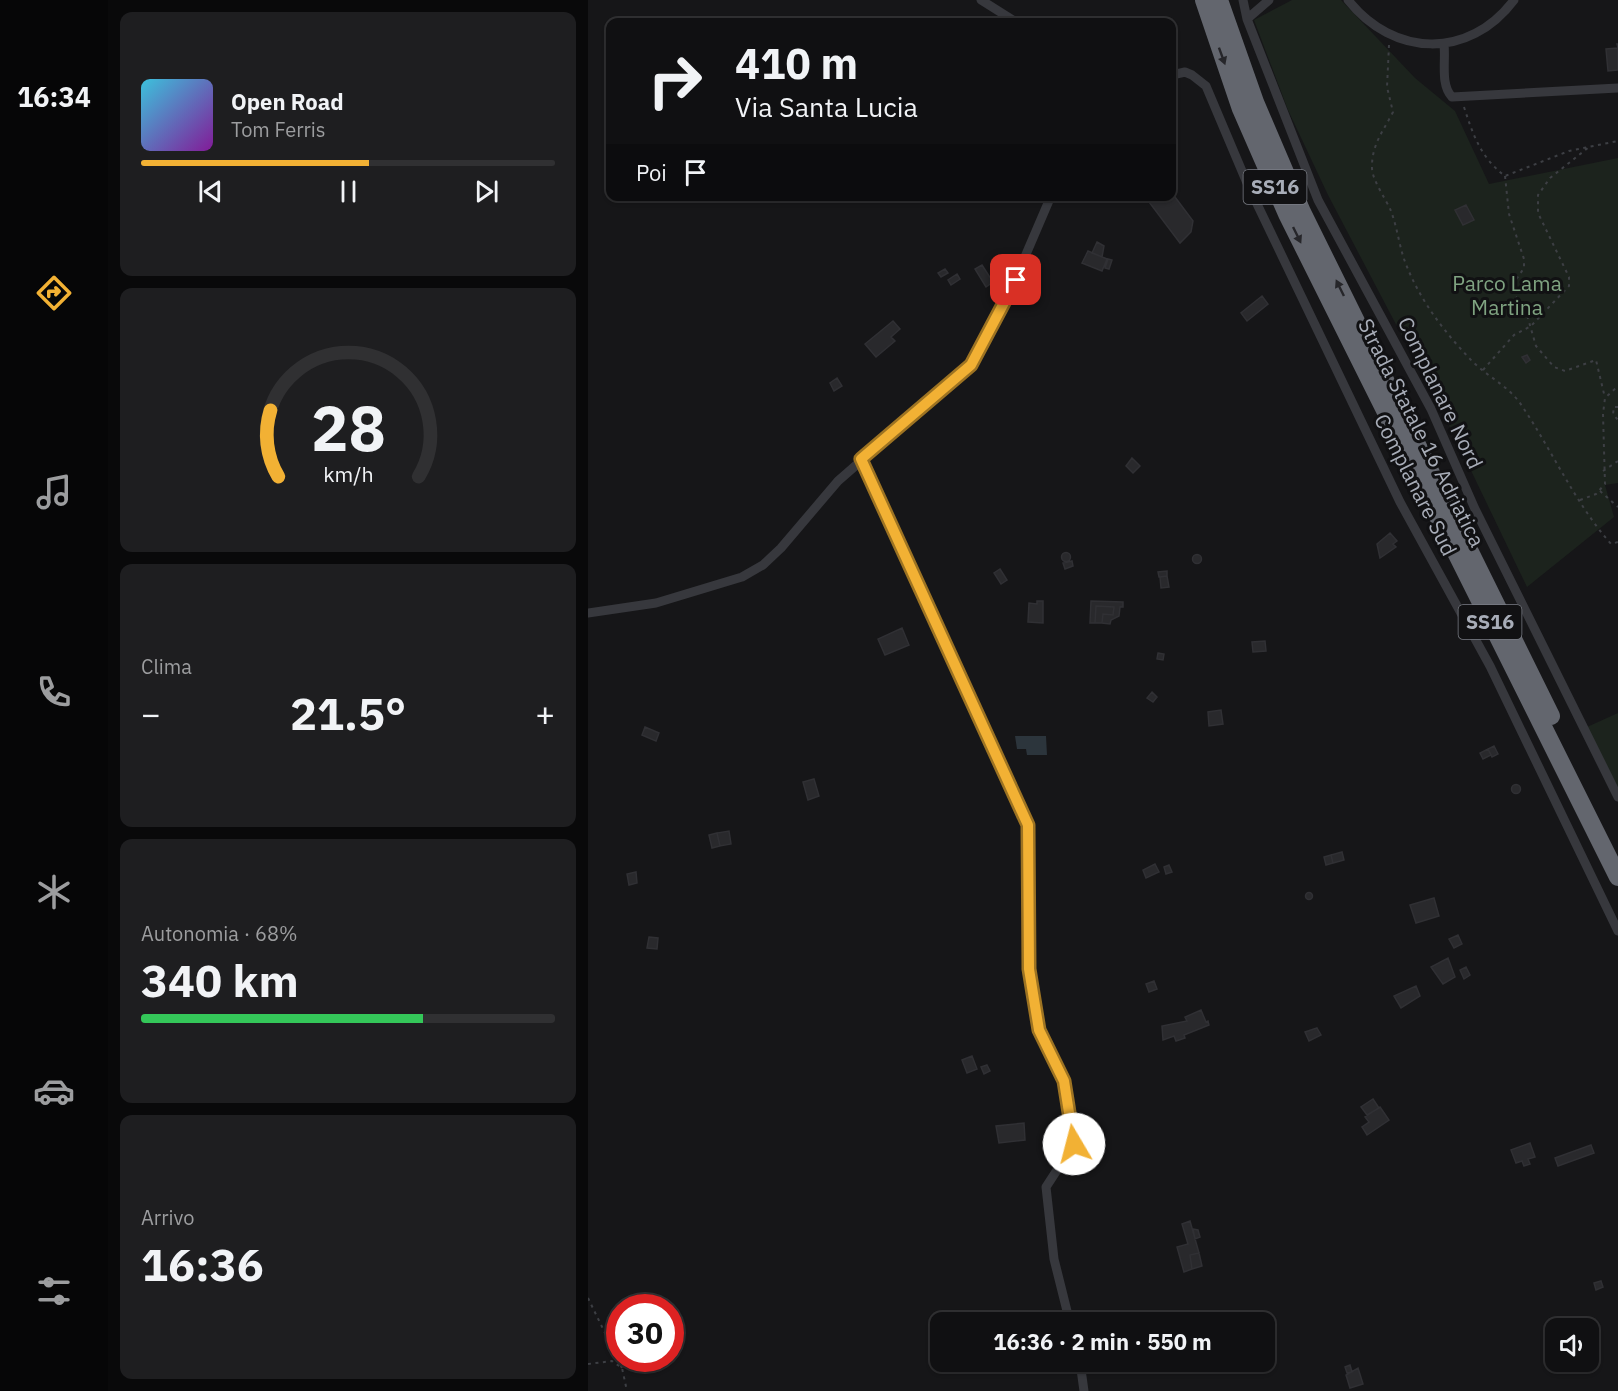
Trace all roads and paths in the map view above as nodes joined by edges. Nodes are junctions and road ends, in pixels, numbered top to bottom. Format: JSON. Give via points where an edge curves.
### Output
{"nodes":[{"id":1,"x":981,"y":0,"type":"edge"},
{"id":2,"x":1204,"y":0,"type":"edge"},
{"id":3,"x":1219,"y":0,"type":"edge"},
{"id":4,"x":1244,"y":0,"type":"edge"},
{"id":5,"x":1269,"y":0,"type":"edge"},
{"id":6,"x":1348,"y":0,"type":"edge"},
{"id":7,"x":1514,"y":0,"type":"edge"},
{"id":8,"x":1010,"y":18,"type":"edge"},
{"id":9,"x":1247,"y":19,"type":"junction"},
{"id":10,"x":1391,"y":36,"type":"junction"},
{"id":11,"x":1444,"y":44,"type":"junction"},
{"id":12,"x":1176,"y":74,"type":"edge"},
{"id":13,"x":1618,"y":87,"type":"edge"},
{"id":14,"x":1461,"y":97,"type":"junction"},
{"id":15,"x":1618,"y":141,"type":"edge"},
{"id":16,"x":1589,"y":147,"type":"junction"},
{"id":17,"x":1505,"y":176,"type":"junction"},
{"id":18,"x":1049,"y":201,"type":"edge"},
{"id":19,"x":1531,"y":326,"type":"junction"},
{"id":20,"x":1483,"y":370,"type":"junction"},
{"id":21,"x":1618,"y":386,"type":"edge"},
{"id":22,"x":1605,"y":398,"type":"junction"},
{"id":23,"x":1618,"y":407,"type":"edge"},
{"id":24,"x":1618,"y":420,"type":"edge"},
{"id":25,"x":861,"y":459,"type":"junction"},
{"id":26,"x":1618,"y":460,"type":"edge"},
{"id":27,"x":1604,"y":471,"type":"junction"},
{"id":28,"x":1600,"y":491,"type":"junction"},
{"id":29,"x":1580,"y":500,"type":"junction"},
{"id":30,"x":1618,"y":507,"type":"edge"},
{"id":31,"x":1618,"y":543,"type":"edge"},
{"id":32,"x":588,"y":612,"type":"edge"},
{"id":33,"x":1618,"y":796,"type":"edge"},
{"id":34,"x":1618,"y":852,"type":"edge"},
{"id":35,"x":1618,"y":877,"type":"edge"},
{"id":36,"x":1618,"y":931,"type":"edge"},
{"id":37,"x":588,"y":1298,"type":"edge"},
{"id":38,"x":1067,"y":1312,"type":"edge"},
{"id":39,"x":606,"y":1335,"type":"edge"},
{"id":40,"x":606,"y":1362,"type":"edge"},
{"id":41,"x":588,"y":1364,"type":"edge"},
{"id":42,"x":623,"y":1372,"type":"edge"},
{"id":43,"x":1081,"y":1372,"type":"edge"},
{"id":44,"x":627,"y":1391,"type":"edge"},
{"id":45,"x":1084,"y":1391,"type":"edge"}],
"edges":[{"from":1,"to":8,"type":"street"},
{"from":2,"to":35,"type":"highway","name":"Strada Statale 16 Adriatica","number":"SS16","one_way":true,"via":[[1241,109],[1287,214]]},
{"from":34,"to":3,"type":"highway","name":"Strada Statale 16 Adriatica","number":"SS16","one_way":true,"via":[[1302,212],[1255,102]]},
{"from":4,"to":9,"type":"street","name":"Complanare Nord"},
{"from":5,"to":9,"type":"street"},
{"from":6,"to":10,"type":"street","via":[[1367,21]]},
{"from":7,"to":11,"type":"street","via":[[1478,33]]},
{"from":9,"to":33,"type":"street","name":"Complanare Nord","via":[[1318,200],[1431,409],[1475,509]]},
{"from":10,"to":11,"type":"street"},
{"from":10,"to":20,"type":"path","via":[[1387,87],[1393,112],[1374,146],[1371,169],[1422,297],[1452,339]]},
{"from":11,"to":14,"type":"street","via":[[1446,89],[1452,97]]},
{"from":12,"to":36,"type":"street","name":"Complanare Sud","via":[[1185,72],[1206,86],[1247,183],[1400,502],[1490,666]]},
{"from":13,"to":14,"type":"street"},
{"from":14,"to":17,"type":"path","via":[[1480,151]]},
{"from":15,"to":16,"type":"path"},
{"from":16,"to":17,"type":"path"},
{"from":16,"to":19,"type":"path","via":[[1550,178],[1538,195],[1538,213],[1569,277],[1569,286]]},
{"from":17,"to":19,"type":"path","via":[[1509,214],[1524,259],[1513,292]]},
{"from":18,"to":25,"type":"street","via":[[1016,280],[971,365]]},
{"from":19,"to":20,"type":"path","via":[[1515,335]]},
{"from":19,"to":22,"type":"path","via":[[1536,346],[1554,367],[1565,371],[1596,360]]},
{"from":20,"to":29,"type":"path","via":[[1509,388]]},
{"from":21,"to":22,"type":"path"},
{"from":22,"to":27,"type":"path"},
{"from":23,"to":24,"type":"path","via":[[1614,407],[1613,414]]},
{"from":25,"to":32,"type":"street","via":[[781,548],[742,577],[656,603]]},
{"from":25,"to":38,"type":"street","via":[[1028,825],[1029,969],[1039,1030],[1064,1081],[1074,1144],[1046,1187],[1054,1259]]},
{"from":26,"to":27,"type":"path"},
{"from":27,"to":28,"type":"path","via":[[1605,484]]},
{"from":28,"to":29,"type":"path"},
{"from":28,"to":30,"type":"path"},
{"from":29,"to":31,"type":"path","via":[[1589,518],[1611,544]]},
{"from":37,"to":39,"type":"path"},
{"from":40,"to":41,"type":"path"},
{"from":42,"to":44,"type":"path"},
{"from":43,"to":45,"type":"street"}]}
